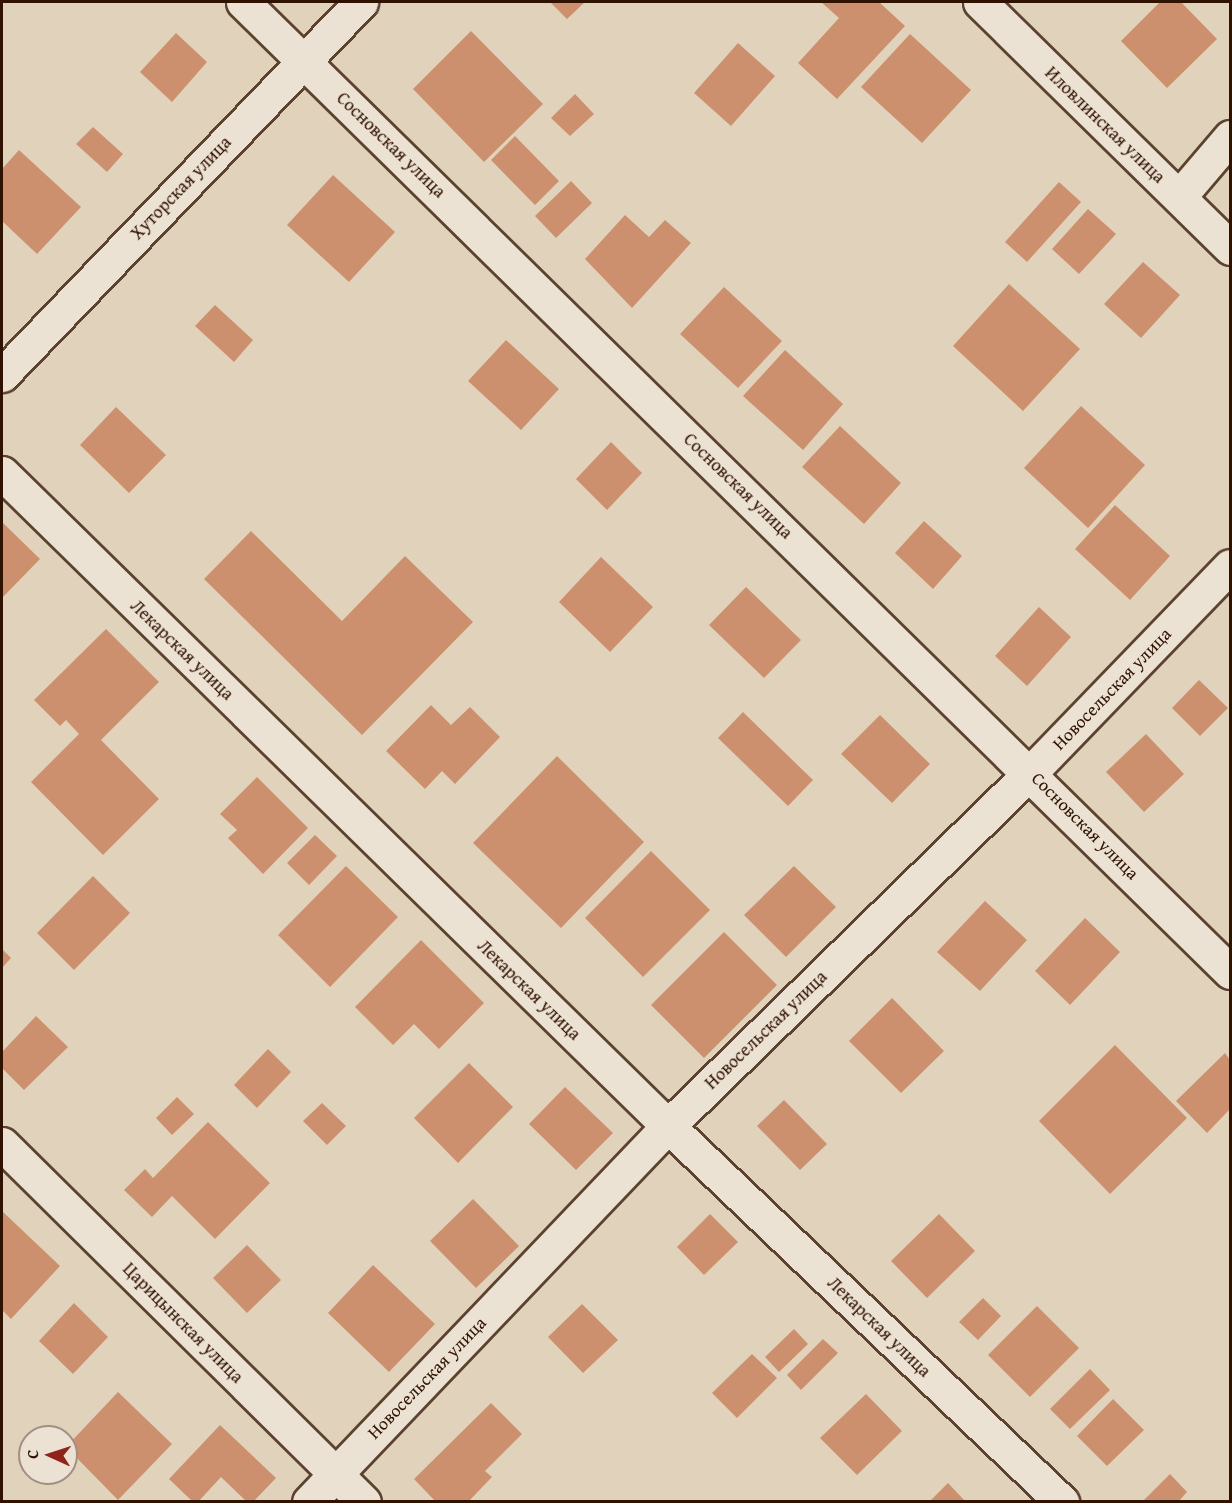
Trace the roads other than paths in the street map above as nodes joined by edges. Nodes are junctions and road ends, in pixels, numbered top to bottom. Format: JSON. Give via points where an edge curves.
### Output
{"nodes":[{"id":1,"x":243,"y":2,"type":"edge"},
{"id":2,"x":362,"y":2,"type":"edge"},
{"id":3,"x":980,"y":2,"type":"edge"},
{"id":4,"x":304,"y":60,"type":"junction"},
{"id":5,"x":1230,"y":137,"type":"edge"},
{"id":6,"x":1179,"y":197,"type":"junction"},
{"id":7,"x":1230,"y":248,"type":"edge"},
{"id":8,"x":2,"y":375,"type":"edge"},
{"id":9,"x":2,"y":473,"type":"edge"},
{"id":10,"x":1230,"y":566,"type":"edge"},
{"id":11,"x":1031,"y":772,"type":"junction"},
{"id":12,"x":1230,"y":972,"type":"edge"},
{"id":13,"x":668,"y":1126,"type":"junction"},
{"id":14,"x":2,"y":1144,"type":"edge"},
{"id":15,"x":336,"y":1473,"type":"junction"},
{"id":16,"x":309,"y":1502,"type":"edge"},
{"id":17,"x":364,"y":1502,"type":"edge"},
{"id":18,"x":1062,"y":1502,"type":"edge"}],
"edges":[{"from":1,"to":4,"type":"street","name":"Сосновская улица"},
{"from":2,"to":4,"type":"street","name":"Хуторская улица"},
{"from":3,"to":6,"type":"street","name":"Иловлинская улица"},
{"from":4,"to":8,"type":"street","name":"Хуторская улица"},
{"from":4,"to":11,"type":"street","name":"Сосновская улица"},
{"from":5,"to":6,"type":"street"},
{"from":6,"to":7,"type":"street","name":"Иловлинская улица"},
{"from":9,"to":13,"type":"street","name":"Лекарская улица"},
{"from":10,"to":11,"type":"street","name":"Новосельская улица"},
{"from":11,"to":12,"type":"street","name":"Сосновская улица"},
{"from":11,"to":13,"type":"street","name":"Новосельская улица"},
{"from":13,"to":15,"type":"street","name":"Новосельская улица"},
{"from":13,"to":18,"type":"street","name":"Лекарская улица"},
{"from":14,"to":15,"type":"street","name":"Царицынская улица"},
{"from":15,"to":16,"type":"street","name":"Новосельская улица"},
{"from":15,"to":17,"type":"street","name":"Царицынская улица"}]}
